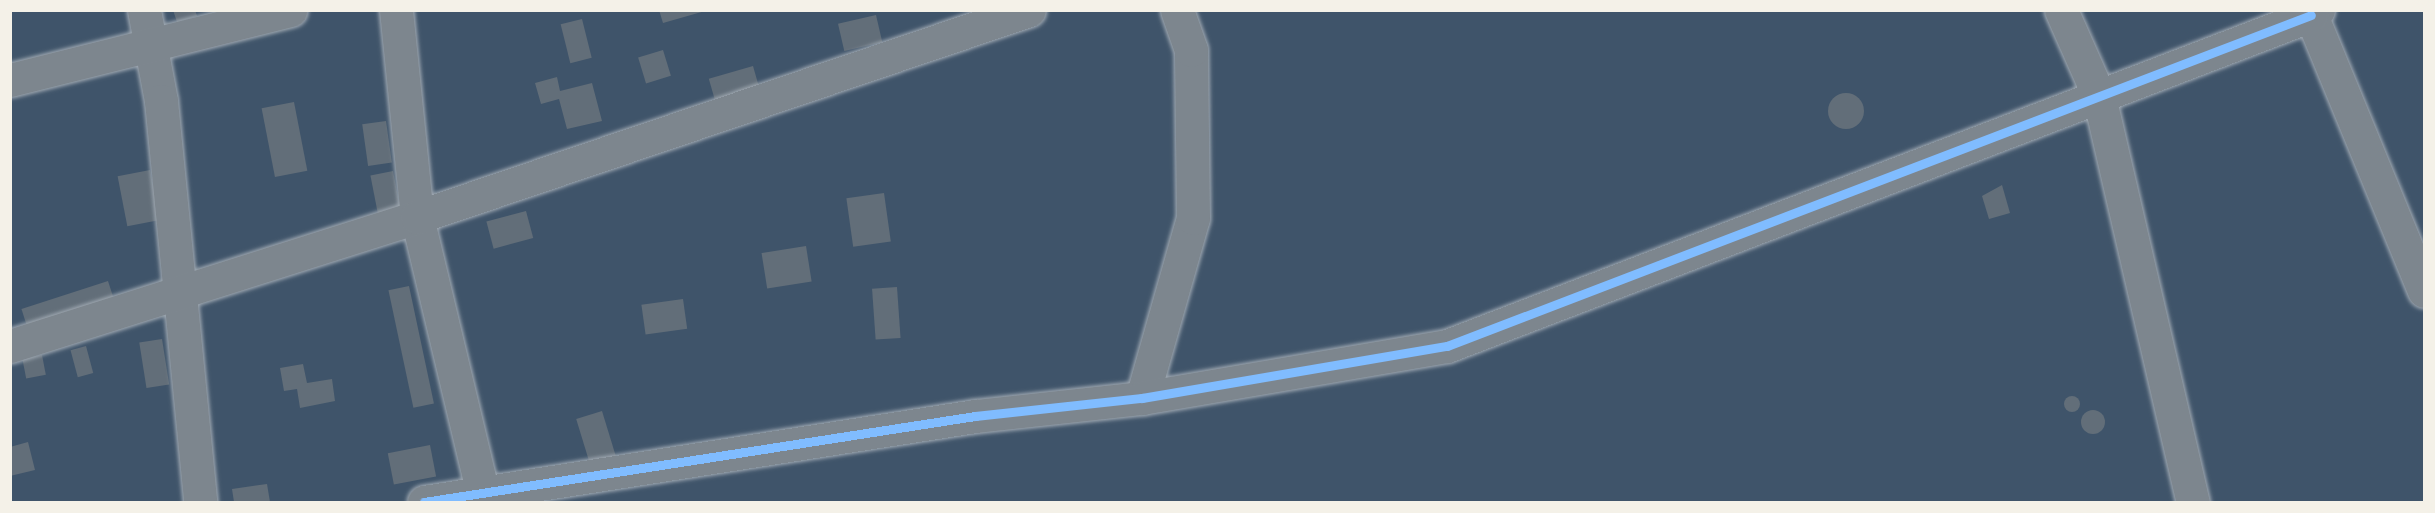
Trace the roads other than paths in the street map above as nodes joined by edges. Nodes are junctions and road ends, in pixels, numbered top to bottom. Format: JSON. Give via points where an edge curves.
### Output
{"nodes":[{"id":1,"x":144,"y":10,"type":"edge"},
{"id":2,"x":290,"y":10,"type":"edge"},
{"id":3,"x":396,"y":10,"type":"edge"},
{"id":4,"x":1029,"y":10,"type":"edge"},
{"id":5,"x":1177,"y":10,"type":"edge"},
{"id":6,"x":2061,"y":10,"type":"edge"},
{"id":7,"x":2314,"y":13,"type":"edge"},
{"id":8,"x":149,"y":48,"type":"junction"},
{"id":9,"x":10,"y":80,"type":"edge"},
{"id":10,"x":2099,"y":96,"type":"junction"},
{"id":11,"x":417,"y":217,"type":"junction"},
{"id":12,"x":2424,"y":291,"type":"edge"},
{"id":13,"x":178,"y":293,"type":"junction"},
{"id":14,"x":10,"y":346,"type":"edge"},
{"id":15,"x":1142,"y":398,"type":"junction"},
{"id":16,"x":483,"y":497,"type":"edge"},
{"id":17,"x":200,"y":502,"type":"edge"},
{"id":18,"x":424,"y":502,"type":"edge"},
{"id":19,"x":2193,"y":502,"type":"edge"}],
"edges":[{"from":1,"to":8,"type":"street"},
{"from":2,"to":8,"type":"street"},
{"from":3,"to":11,"type":"street"},
{"from":4,"to":11,"type":"street"},
{"from":5,"to":15,"type":"street","via":[[1191,50],[1194,218]]},
{"from":6,"to":10,"type":"street"},
{"from":7,"to":10,"type":"street"},
{"from":7,"to":12,"type":"street"},
{"from":8,"to":9,"type":"street"},
{"from":8,"to":13,"type":"street","via":[[161,101]]},
{"from":10,"to":15,"type":"street","via":[[1447,346]]},
{"from":10,"to":19,"type":"street"},
{"from":11,"to":13,"type":"street"},
{"from":11,"to":16,"type":"street"},
{"from":13,"to":14,"type":"street"},
{"from":13,"to":17,"type":"street"},
{"from":15,"to":16,"type":"street","via":[[975,416]]},
{"from":16,"to":18,"type":"street"}]}
